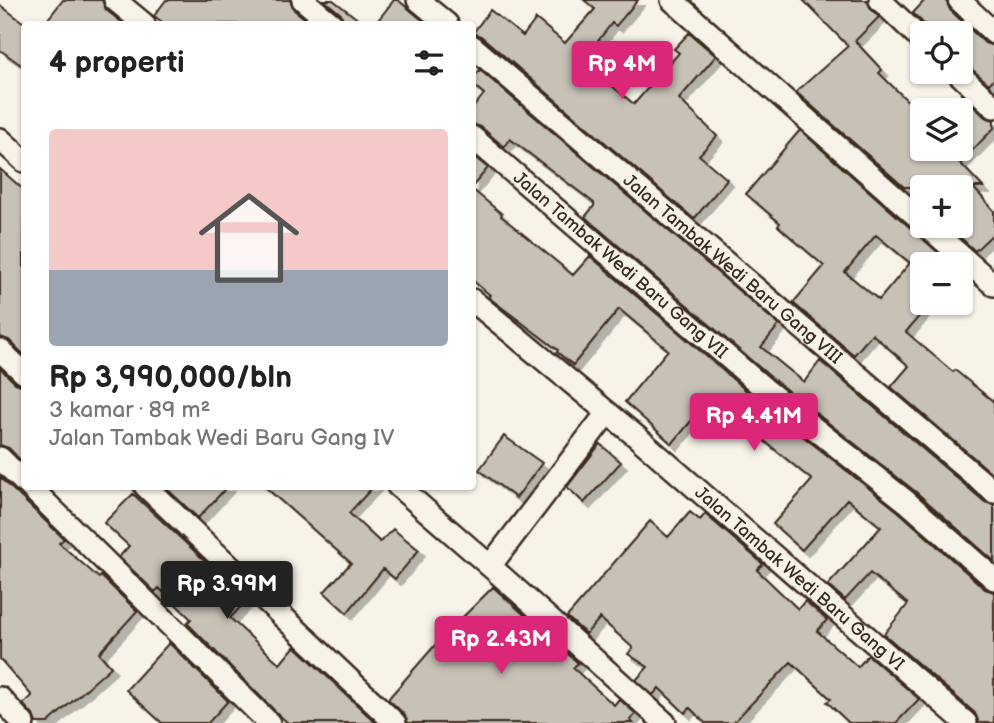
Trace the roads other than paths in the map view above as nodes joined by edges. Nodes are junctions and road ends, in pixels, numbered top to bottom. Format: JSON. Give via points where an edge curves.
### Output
{"nodes":[{"id":1,"x":115,"y":0,"type":"edge"},
{"id":2,"x":303,"y":0,"type":"edge"},
{"id":3,"x":418,"y":0,"type":"edge"},
{"id":4,"x":672,"y":0,"type":"edge"},
{"id":5,"x":880,"y":0,"type":"edge"},
{"id":6,"x":959,"y":0,"type":"edge"},
{"id":7,"x":140,"y":21,"type":"edge"},
{"id":8,"x":328,"y":21,"type":"edge"},
{"id":9,"x":443,"y":21,"type":"edge"},
{"id":10,"x":910,"y":29,"type":"edge"},
{"id":11,"x":994,"y":33,"type":"edge"},
{"id":12,"x":476,"y":49,"type":"edge"},
{"id":13,"x":970,"y":84,"type":"edge"},
{"id":14,"x":994,"y":107,"type":"edge"},
{"id":15,"x":0,"y":139,"type":"edge"},
{"id":16,"x":476,"y":140,"type":"edge"},
{"id":17,"x":21,"y":158,"type":"edge"},
{"id":18,"x":910,"y":210,"type":"edge"},
{"id":19,"x":941,"y":238,"type":"edge"},
{"id":20,"x":994,"y":285,"type":"edge"},
{"id":21,"x":476,"y":302,"type":"edge"},
{"id":22,"x":0,"y":351,"type":"edge"},
{"id":23,"x":21,"y":370,"type":"edge"},
{"id":24,"x":607,"y":413,"type":"junction"},
{"id":25,"x":0,"y":458,"type":"edge"},
{"id":26,"x":21,"y":479,"type":"edge"},
{"id":27,"x":33,"y":490,"type":"edge"},
{"id":28,"x":149,"y":490,"type":"edge"},
{"id":29,"x":403,"y":490,"type":"edge"},
{"id":30,"x":994,"y":492,"type":"edge"},
{"id":31,"x":490,"y":566,"type":"junction"},
{"id":32,"x":994,"y":579,"type":"edge"},
{"id":33,"x":0,"y":698,"type":"edge"},
{"id":34,"x":23,"y":723,"type":"edge"},
{"id":35,"x":269,"y":723,"type":"edge"},
{"id":36,"x":395,"y":723,"type":"edge"},
{"id":37,"x":666,"y":723,"type":"edge"},
{"id":38,"x":965,"y":723,"type":"edge"}],
"edges":[{"from":1,"to":7,"type":"street"},
{"from":2,"to":8,"type":"street"},
{"from":3,"to":9,"type":"street"},
{"from":4,"to":18,"type":"street"},
{"from":5,"to":10,"type":"street"},
{"from":6,"to":11,"type":"street"},
{"from":12,"to":30,"type":"street","name":"Jalan Tambak Wedi Baru Gang VIII"},
{"from":13,"to":14,"type":"street"},
{"from":15,"to":17,"type":"street"},
{"from":16,"to":32,"type":"street","name":"Jalan Tambak Wedi Baru Gang VII"},
{"from":19,"to":20,"type":"street"},
{"from":21,"to":24,"type":"street","name":"Jalan Tambak Wedi Baru Gang VI"},
{"from":22,"to":23,"type":"street"},
{"from":24,"to":31,"type":"street"},
{"from":24,"to":38,"type":"street","name":"Jalan Tambak Wedi Baru Gang VI"},
{"from":25,"to":26,"type":"street"},
{"from":27,"to":35,"type":"street"},
{"from":28,"to":36,"type":"street"},
{"from":29,"to":31,"type":"street"},
{"from":31,"to":37,"type":"street"},
{"from":33,"to":34,"type":"street"}]}
